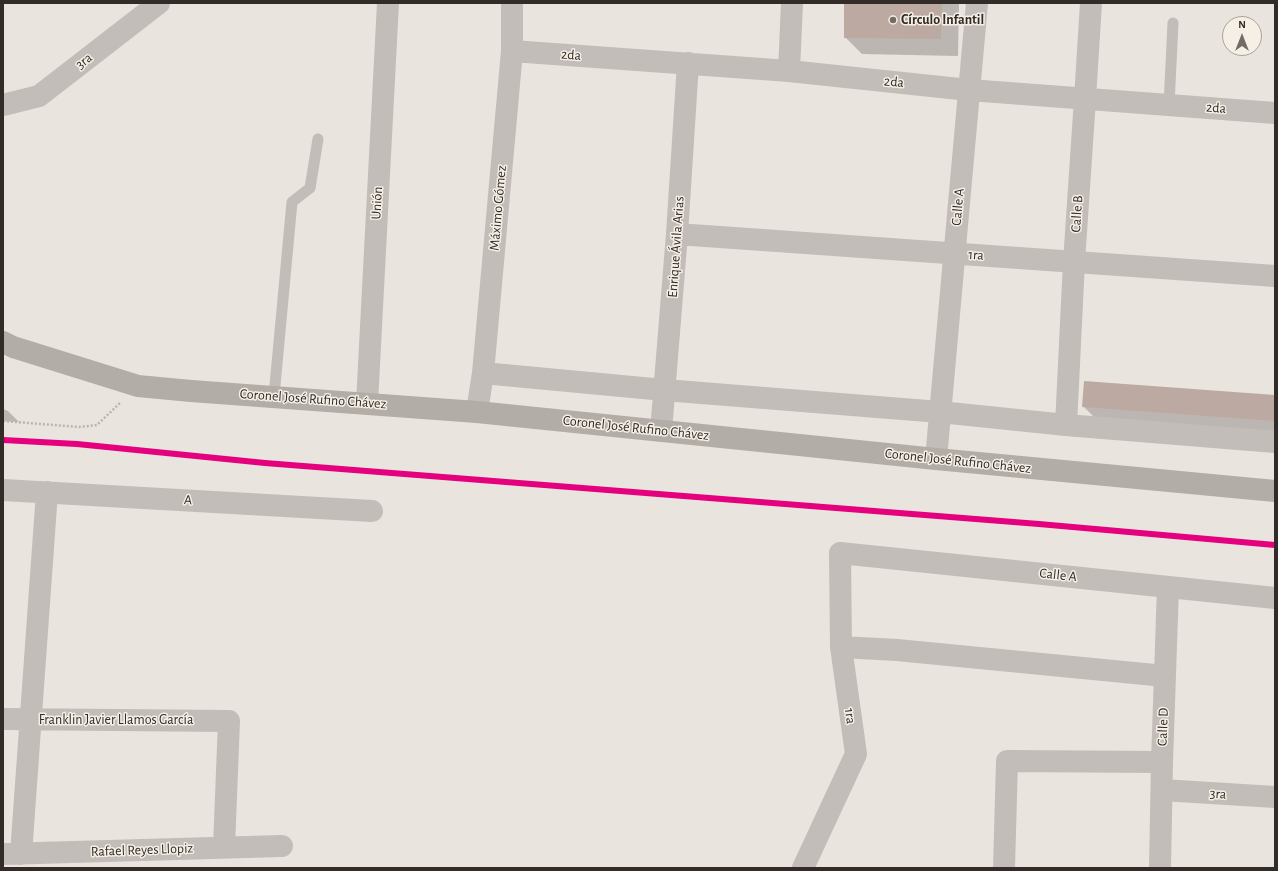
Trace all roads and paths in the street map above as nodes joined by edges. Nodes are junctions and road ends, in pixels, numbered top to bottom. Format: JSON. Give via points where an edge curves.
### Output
{"nodes":[{"id":1,"x":159,"y":3,"type":"edge"},
{"id":2,"x":388,"y":3,"type":"edge"},
{"id":3,"x":512,"y":3,"type":"edge"},
{"id":4,"x":792,"y":3,"type":"edge"},
{"id":5,"x":977,"y":3,"type":"edge"},
{"id":6,"x":1091,"y":3,"type":"edge"},
{"id":7,"x":1173,"y":24,"type":"dead end"},
{"id":8,"x":512,"y":51,"type":"junction"},
{"id":9,"x":688,"y":63,"type":"junction"},
{"id":10,"x":789,"y":71,"type":"junction"},
{"id":11,"x":970,"y":90,"type":"junction"},
{"id":12,"x":1085,"y":99,"type":"junction"},
{"id":13,"x":3,"y":104,"type":"edge"},
{"id":14,"x":1169,"y":105,"type":"junction"},
{"id":15,"x":1275,"y":113,"type":"edge"},
{"id":16,"x":318,"y":138,"type":"dead end"},
{"id":17,"x":677,"y":234,"type":"junction"},
{"id":18,"x":954,"y":254,"type":"junction"},
{"id":19,"x":1074,"y":262,"type":"junction"},
{"id":20,"x":1275,"y":276,"type":"edge"},
{"id":21,"x":3,"y":342,"type":"edge"},
{"id":22,"x":483,"y":373,"type":"junction"},
{"id":23,"x":138,"y":386,"type":"junction"},
{"id":24,"x":664,"y":390,"type":"junction"},
{"id":25,"x":274,"y":396,"type":"junction"},
{"id":26,"x":366,"y":403,"type":"junction"},
{"id":27,"x":477,"y":412,"type":"junction"},
{"id":28,"x":940,"y":412,"type":"junction"},
{"id":29,"x":3,"y":422,"type":"edge"},
{"id":30,"x":1066,"y":425,"type":"junction"},
{"id":31,"x":661,"y":431,"type":"junction"},
{"id":32,"x":1275,"y":442,"type":"edge"},
{"id":33,"x":936,"y":459,"type":"junction"},
{"id":34,"x":3,"y":490,"type":"edge"},
{"id":35,"x":1275,"y":491,"type":"edge"},
{"id":36,"x":47,"y":492,"type":"junction"},
{"id":37,"x":372,"y":511,"type":"dead end"},
{"id":38,"x":840,"y":553,"type":"joint"},
{"id":39,"x":1168,"y":587,"type":"junction"},
{"id":40,"x":1275,"y":598,"type":"edge"},
{"id":41,"x":841,"y":647,"type":"junction"},
{"id":42,"x":1165,"y":676,"type":"junction"},
{"id":43,"x":3,"y":719,"type":"edge"},
{"id":44,"x":30,"y":719,"type":"junction"},
{"id":45,"x":1162,"y":762,"type":"junction"},
{"id":46,"x":1162,"y":790,"type":"junction"},
{"id":47,"x":1275,"y":797,"type":"edge"},
{"id":48,"x":282,"y":846,"type":"dead end"},
{"id":49,"x":224,"y":848,"type":"junction"},
{"id":50,"x":12,"y":854,"type":"edge"},
{"id":51,"x":803,"y":868,"type":"edge"},
{"id":52,"x":1004,"y":868,"type":"edge"},
{"id":53,"x":1160,"y":868,"type":"edge"}],
"edges":[{"from":1,"to":13,"type":"street","name":"3ra","via":[[39,96]]},
{"from":2,"to":26,"type":"street","name":"Unión"},
{"from":3,"to":8,"type":"street","name":"Máximo Gómez"},
{"from":4,"to":10,"type":"street"},
{"from":5,"to":11,"type":"street","name":"Calle A"},
{"from":6,"to":12,"type":"street","name":"Calle B"},
{"from":7,"to":14,"type":"lane"},
{"from":8,"to":9,"type":"street","name":"2da"},
{"from":8,"to":22,"type":"street","name":"Máximo Gómez"},
{"from":9,"to":10,"type":"street","name":"2da"},
{"from":9,"to":17,"type":"street","name":"Enrique Ávila Arias"},
{"from":10,"to":11,"type":"street","name":"2da"},
{"from":11,"to":12,"type":"street","name":"2da"},
{"from":11,"to":18,"type":"street","name":"Calle A"},
{"from":12,"to":14,"type":"street","name":"2da"},
{"from":12,"to":19,"type":"street","name":"Calle B"},
{"from":14,"to":15,"type":"street","name":"2da"},
{"from":16,"to":25,"type":"lane","via":[[310,188],[292,202]]},
{"from":17,"to":18,"type":"street","name":"1ra"},
{"from":17,"to":24,"type":"street","name":"Enrique Ávila Arias"},
{"from":18,"to":19,"type":"street","name":"1ra"},
{"from":18,"to":28,"type":"street","name":"Calle A"},
{"from":19,"to":20,"type":"street","name":"1ra"},
{"from":19,"to":30,"type":"street","name":"Calle B"},
{"from":21,"to":23,"type":"main road","name":"Coronel José Rufino Chávez"},
{"from":22,"to":24,"type":"street"},
{"from":22,"to":27,"type":"street","name":"Máximo Gómez"},
{"from":23,"to":25,"type":"main road","name":"Coronel José Rufino Chávez"},
{"from":23,"to":29,"type":"path","via":[[97,425],[79,427]]},
{"from":24,"to":28,"type":"street"},
{"from":24,"to":31,"type":"street","name":"Enrique Ávila Arias"},
{"from":25,"to":26,"type":"main road","name":"Coronel José Rufino Chávez"},
{"from":26,"to":27,"type":"main road","name":"Coronel José Rufino Chávez"},
{"from":27,"to":31,"type":"main road","name":"Coronel José Rufino Chávez"},
{"from":28,"to":30,"type":"street"},
{"from":28,"to":33,"type":"street","name":"Calle A"},
{"from":30,"to":32,"type":"street"},
{"from":31,"to":33,"type":"main road","name":"Coronel José Rufino Chávez"},
{"from":33,"to":35,"type":"main road","name":"Coronel José Rufino Chávez"},
{"from":34,"to":36,"type":"street","name":"A"},
{"from":36,"to":37,"type":"street","name":"A"},
{"from":36,"to":44,"type":"street"},
{"from":38,"to":39,"type":"street","name":"Calle A"},
{"from":38,"to":41,"type":"street","name":"1ra"},
{"from":39,"to":40,"type":"street","name":"Calle A"},
{"from":39,"to":42,"type":"street","name":"Calle D"},
{"from":41,"to":42,"type":"street"},
{"from":41,"to":51,"type":"street","name":"1ra","via":[[856,754]]},
{"from":42,"to":45,"type":"street","name":"Calle D"},
{"from":43,"to":44,"type":"street","name":"Franklin Javier Llamos García"},
{"from":44,"to":49,"type":"street","name":"Franklin Javier Llamos García","via":[[229,720]]},
{"from":44,"to":50,"type":"street"},
{"from":45,"to":46,"type":"street","name":"Calle D"},
{"from":45,"to":52,"type":"street","via":[[1007,761]]},
{"from":46,"to":47,"type":"street","name":"3ra"},
{"from":46,"to":53,"type":"street","name":"Calle D"},
{"from":48,"to":49,"type":"street","name":"Rafael Reyes Llopiz"},
{"from":49,"to":50,"type":"street","name":"Rafael Reyes Llopiz"}]}
